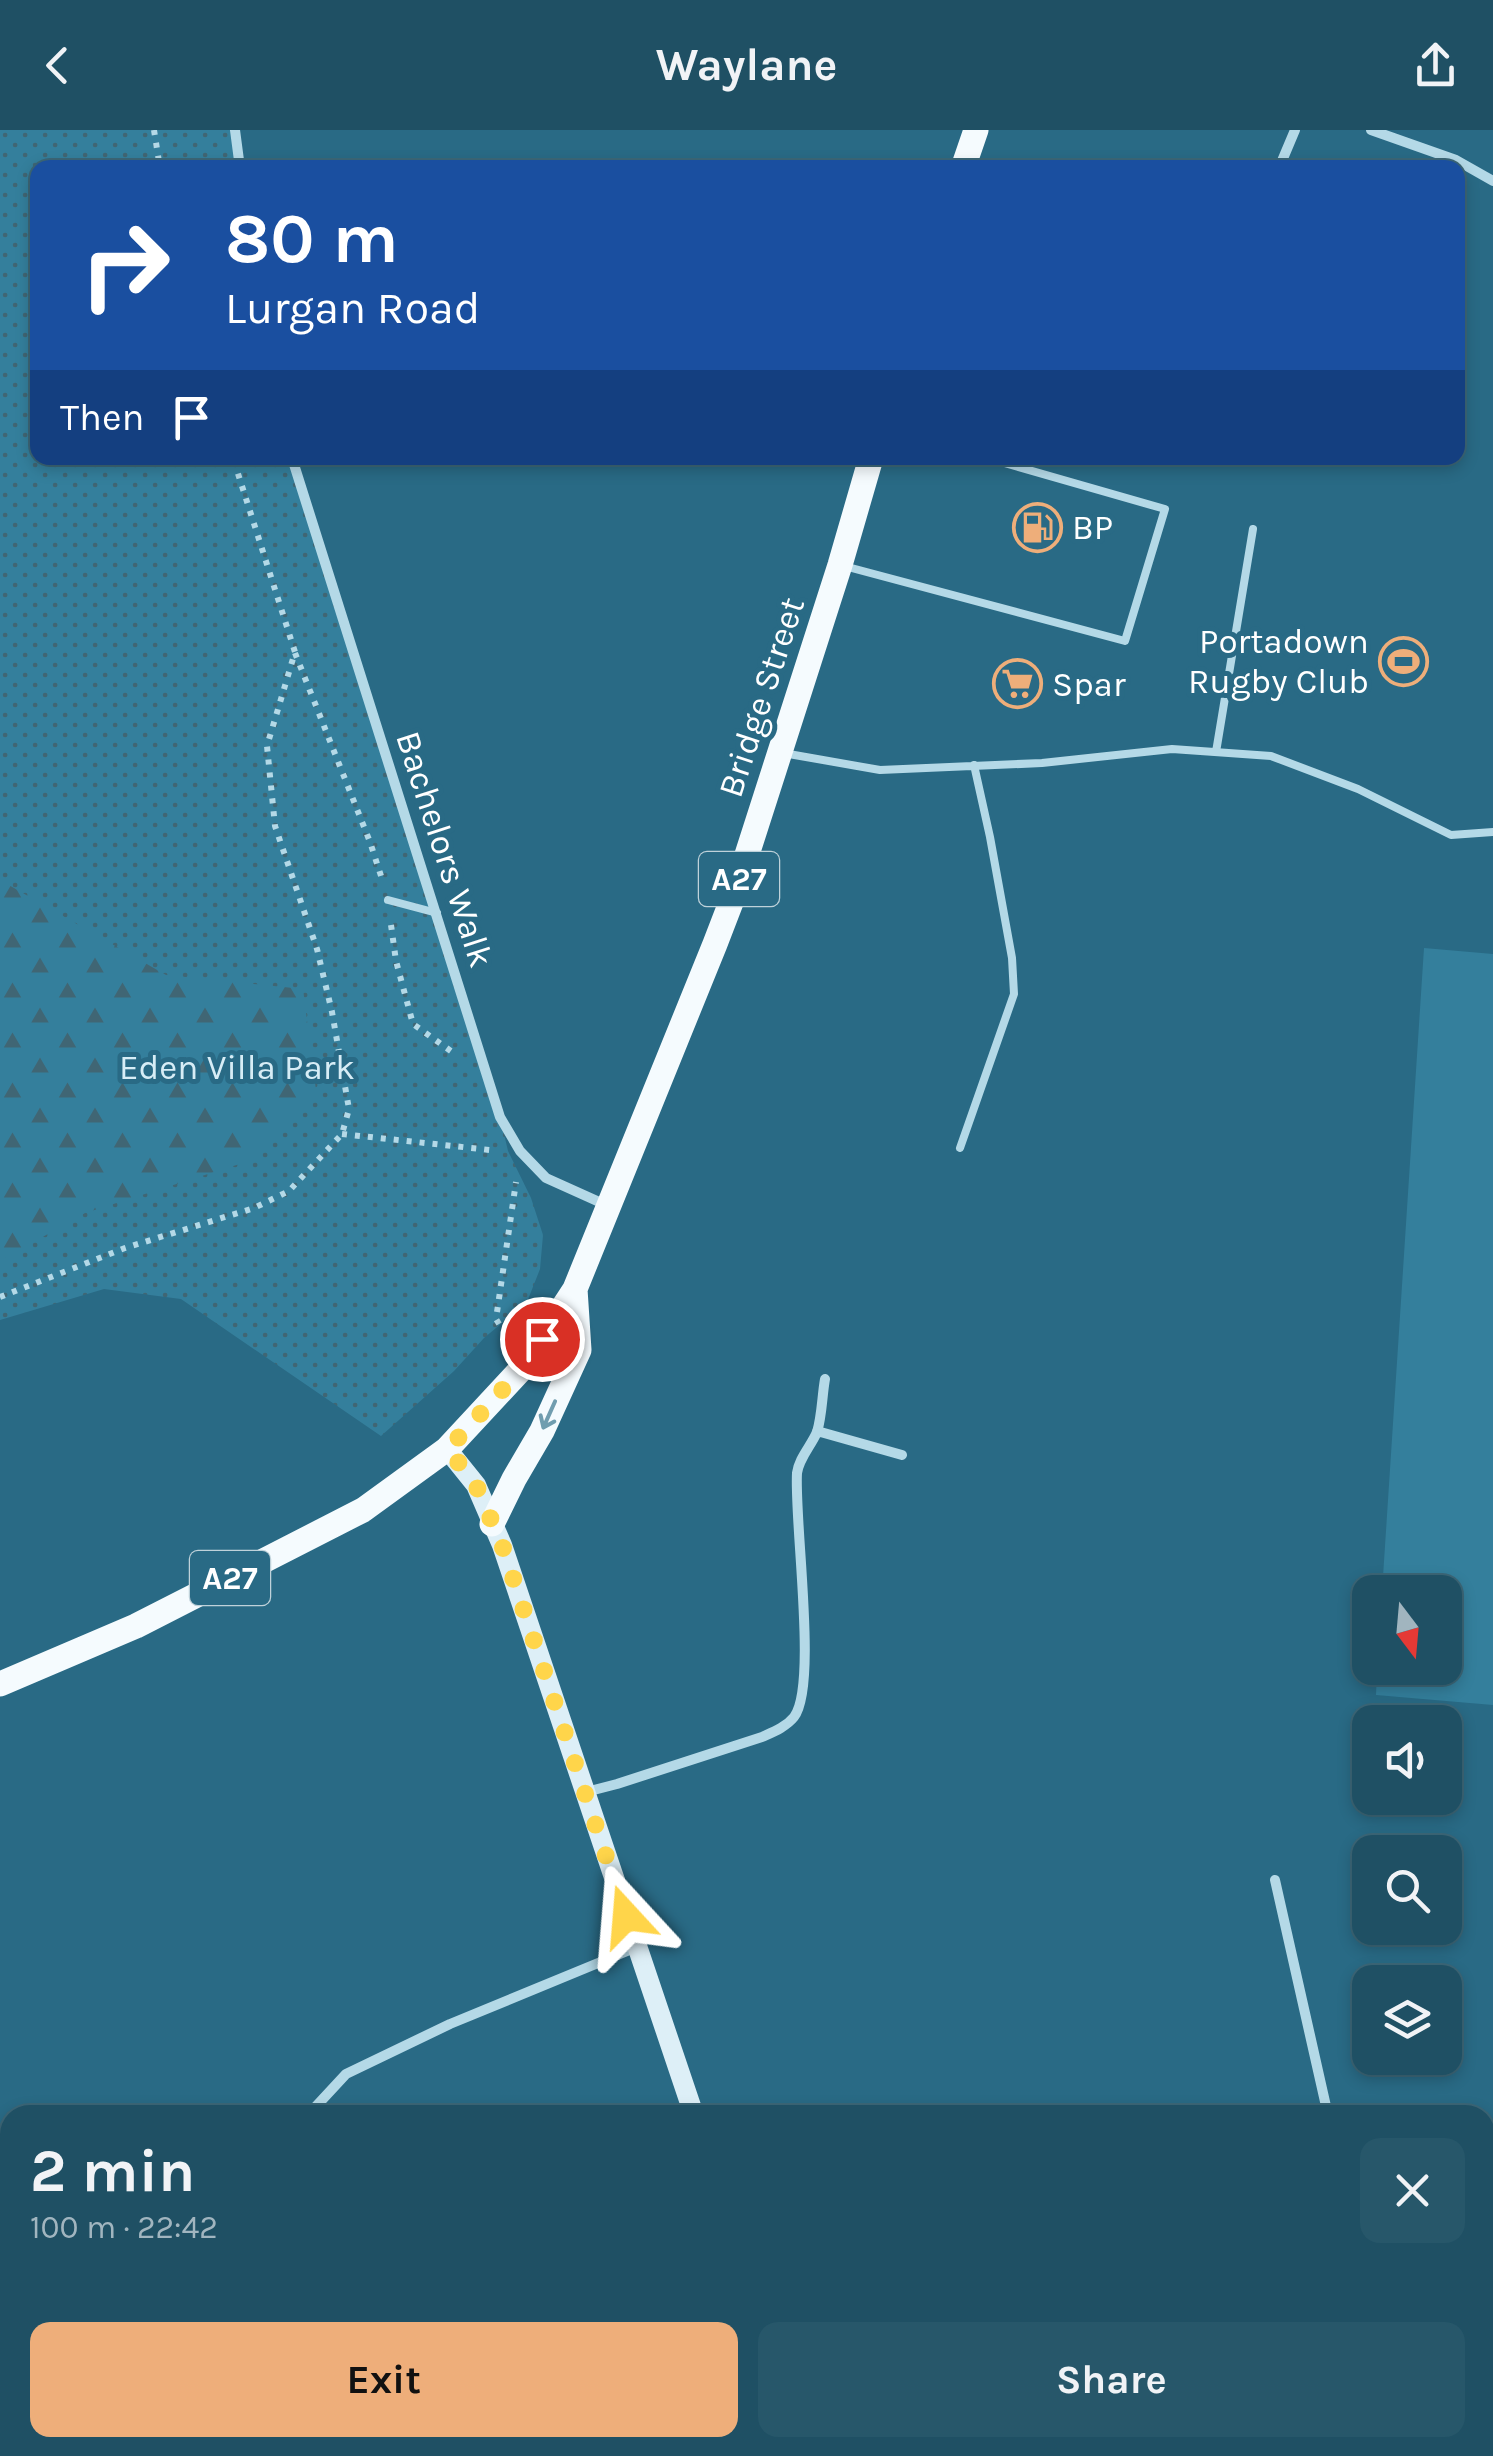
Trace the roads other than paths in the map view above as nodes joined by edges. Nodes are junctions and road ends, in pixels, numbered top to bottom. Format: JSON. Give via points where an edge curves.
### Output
{"nodes":[{"id":1,"x":235,"y":130,"type":"edge"},
{"id":2,"x":976,"y":130,"type":"edge"},
{"id":3,"x":1295,"y":130,"type":"edge"},
{"id":4,"x":1371,"y":130,"type":"edge"},
{"id":5,"x":239,"y":160,"type":"edge"},
{"id":6,"x":966,"y":160,"type":"edge"},
{"id":7,"x":1282,"y":160,"type":"edge"},
{"id":8,"x":1456,"y":160,"type":"edge"},
{"id":9,"x":1465,"y":165,"type":"edge"},
{"id":10,"x":1493,"y":180,"type":"edge"},
{"id":11,"x":294,"y":465,"type":"edge"},
{"id":12,"x":869,"y":465,"type":"edge"},
{"id":13,"x":1012,"y":465,"type":"edge"},
{"id":14,"x":1253,"y":529,"type":"dead end"},
{"id":15,"x":840,"y":565,"type":"junction"},
{"id":16,"x":779,"y":752,"type":"junction"},
{"id":17,"x":1216,"y":752,"type":"junction"},
{"id":18,"x":974,"y":766,"type":"junction"},
{"id":19,"x":1493,"y":832,"type":"edge"},
{"id":20,"x":388,"y":900,"type":"road end"},
{"id":21,"x":437,"y":913,"type":"junction"},
{"id":22,"x":960,"y":1148,"type":"dead end"},
{"id":23,"x":610,"y":1207,"type":"junction"},
{"id":24,"x":575,"y":1289,"type":"junction"},
{"id":25,"x":825,"y":1379,"type":"dead end"},
{"id":26,"x":817,"y":1431,"type":"junction"},
{"id":27,"x":448,"y":1449,"type":"junction"},
{"id":28,"x":902,"y":1455,"type":"dead end"},
{"id":29,"x":492,"y":1524,"type":"junction"},
{"id":30,"x":0,"y":1684,"type":"edge"},
{"id":31,"x":584,"y":1792,"type":"junction"},
{"id":32,"x":1275,"y":1880,"type":"dead end"},
{"id":33,"x":637,"y":1948,"type":"junction"},
{"id":34,"x":317,"y":2105,"type":"edge"},
{"id":35,"x":691,"y":2105,"type":"edge"},
{"id":36,"x":1326,"y":2105,"type":"edge"}],
"edges":[{"from":1,"to":5,"type":"street"},
{"from":2,"to":6,"type":"main road"},
{"from":3,"to":7,"type":"street"},
{"from":4,"to":8,"type":"street"},
{"from":9,"to":10,"type":"street"},
{"from":11,"to":21,"type":"street","name":"Bachelors Walk"},
{"from":12,"to":15,"type":"main road","name":"Bridge Street","number":"A27"},
{"from":13,"to":15,"type":"lane","via":[[1166,509],[1125,641]]},
{"from":14,"to":17,"type":"lane"},
{"from":15,"to":16,"type":"main road","name":"Bridge Street","number":"A27"},
{"from":16,"to":18,"type":"lane","via":[[880,770]]},
{"from":16,"to":23,"type":"main road","name":"Bridge Street","number":"A27","via":[[735,892]]},
{"from":17,"to":18,"type":"lane"},
{"from":17,"to":19,"type":"lane","via":[[1271,756],[1451,834]]},
{"from":18,"to":22,"type":"lane","via":[[1014,994]]},
{"from":20,"to":21,"type":"lane"},
{"from":21,"to":23,"type":"street","name":"Bachelors Walk","via":[[500,1117],[546,1178]]},
{"from":23,"to":24,"type":"main road","name":"Bridge Street","number":"A27"},
{"from":24,"to":27,"type":"main road","number":"A27","via":[[526,1364]]},
{"from":24,"to":29,"type":"main road","one_way":true,"via":[[578,1350]]},
{"from":25,"to":26,"type":"street"},
{"from":26,"to":28,"type":"street"},
{"from":26,"to":31,"type":"street","via":[[798,1467],[805,1668],[795,1716],[762,1737]]},
{"from":27,"to":29,"type":"main road","via":[[476,1485]]},
{"from":27,"to":30,"type":"main road","number":"A27","via":[[363,1510],[136,1626]]},
{"from":29,"to":31,"type":"main road"},
{"from":31,"to":33,"type":"main road"},
{"from":32,"to":36,"type":"street"},
{"from":33,"to":34,"type":"street","via":[[346,2074]]},
{"from":33,"to":35,"type":"main road"}]}
